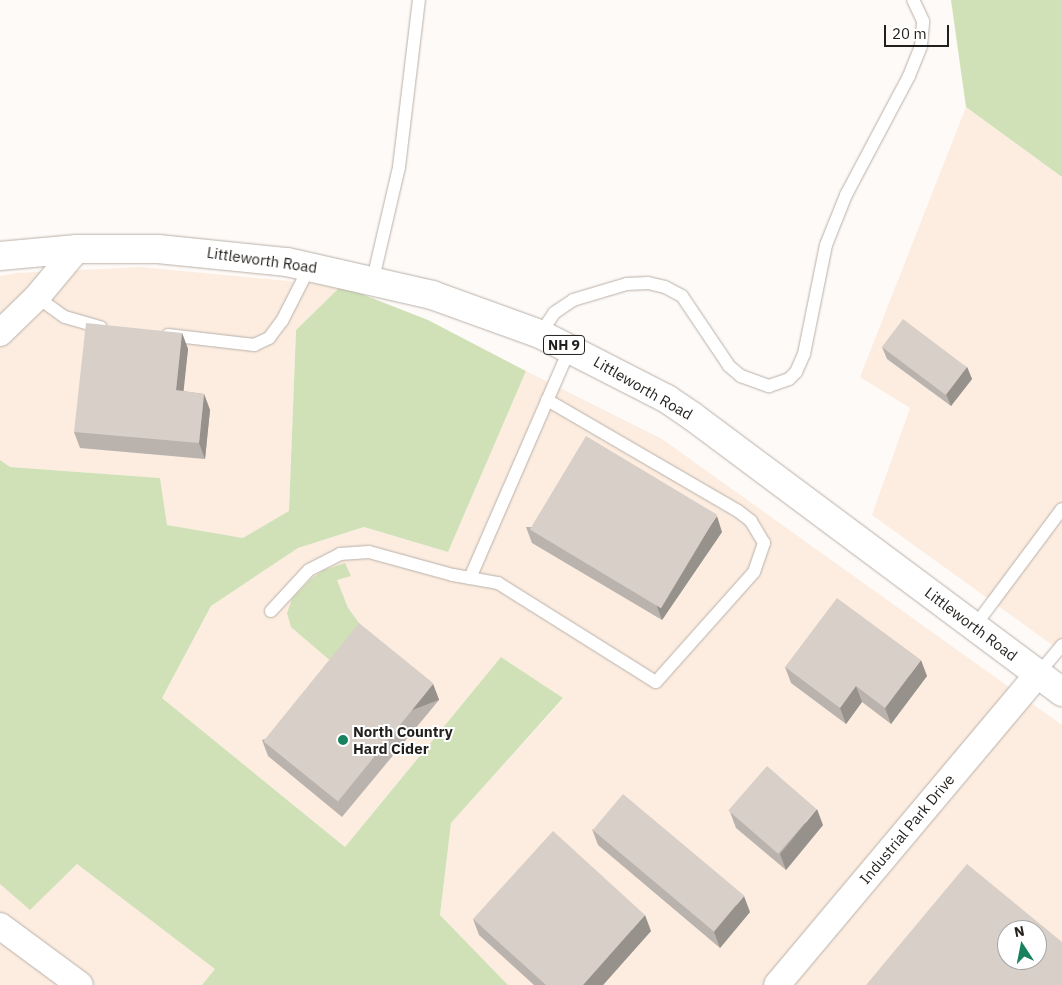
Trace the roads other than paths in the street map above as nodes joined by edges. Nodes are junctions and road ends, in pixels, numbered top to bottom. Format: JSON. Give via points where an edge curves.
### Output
{"nodes":[{"id":1,"x":419,"y":0,"type":"edge"},
{"id":2,"x":913,"y":0,"type":"edge"},
{"id":3,"x":77,"y":249,"type":"junction"},
{"id":4,"x":0,"y":256,"type":"edge"},
{"id":5,"x":310,"y":266,"type":"junction"},
{"id":6,"x":373,"y":279,"type":"junction"},
{"id":7,"x":37,"y":297,"type":"junction"},
{"id":8,"x":110,"y":328,"type":"edge"},
{"id":9,"x":0,"y":334,"type":"edge"},
{"id":10,"x":158,"y":334,"type":"edge"},
{"id":11,"x":540,"y":334,"type":"junction"},
{"id":12,"x":570,"y":348,"type":"junction"},
{"id":13,"x":547,"y":400,"type":"junction"},
{"id":14,"x":1062,"y":509,"type":"edge"},
{"id":15,"x":470,"y":578,"type":"junction"},
{"id":16,"x":271,"y":611,"type":"dead end"},
{"id":17,"x":974,"y":627,"type":"junction"},
{"id":18,"x":1062,"y":646,"type":"edge"},
{"id":19,"x":1038,"y":674,"type":"junction"},
{"id":20,"x":1062,"y":692,"type":"edge"},
{"id":21,"x":2,"y":930,"type":"edge"},
{"id":22,"x":80,"y":985,"type":"edge"},
{"id":23,"x":777,"y":985,"type":"edge"}],
"edges":[{"from":1,"to":6,"type":"lane","via":[[400,167]]},
{"from":2,"to":11,"type":"lane","via":[[923,21],[921,46],[843,204],[824,253],[804,354],[789,379],[769,386],[741,376],[729,366],[682,296],[648,283],[627,284],[573,300],[554,313]]},
{"from":3,"to":4,"type":"main road","name":"Littleworth Road","number":"NH 9"},
{"from":3,"to":5,"type":"main road","name":"Littleworth Road","number":"NH 9","via":[[202,252]]},
{"from":3,"to":7,"type":"street"},
{"from":5,"to":6,"type":"main road","name":"Littleworth Road","number":"NH 9"},
{"from":5,"to":10,"type":"lane","via":[[282,321],[269,338],[254,345]]},
{"from":6,"to":11,"type":"main road","name":"Littleworth Road","number":"NH 9","via":[[432,295]]},
{"from":7,"to":8,"type":"lane","via":[[66,317]]},
{"from":7,"to":9,"type":"street"},
{"from":11,"to":12,"type":"main road","name":"Littleworth Road","number":"NH 9"},
{"from":12,"to":13,"type":"lane"},
{"from":12,"to":17,"type":"main road","name":"Littleworth Road","number":"NH 9","via":[[667,399],[692,416]]},
{"from":13,"to":15,"type":"lane"},
{"from":13,"to":15,"type":"lane","via":[[738,511],[759,532],[764,543],[762,556],[754,572],[656,682],[498,583]]},
{"from":14,"to":17,"type":"lane"},
{"from":15,"to":16,"type":"lane","via":[[369,552],[340,554],[309,570]]},
{"from":17,"to":19,"type":"main road","name":"Littleworth Road","number":"NH 9"},
{"from":18,"to":19,"type":"lane"},
{"from":19,"to":20,"type":"main road","name":"Littleworth Road","number":"NH 9"},
{"from":19,"to":23,"type":"street","name":"Industrial Park Drive"},
{"from":21,"to":22,"type":"street"}]}
